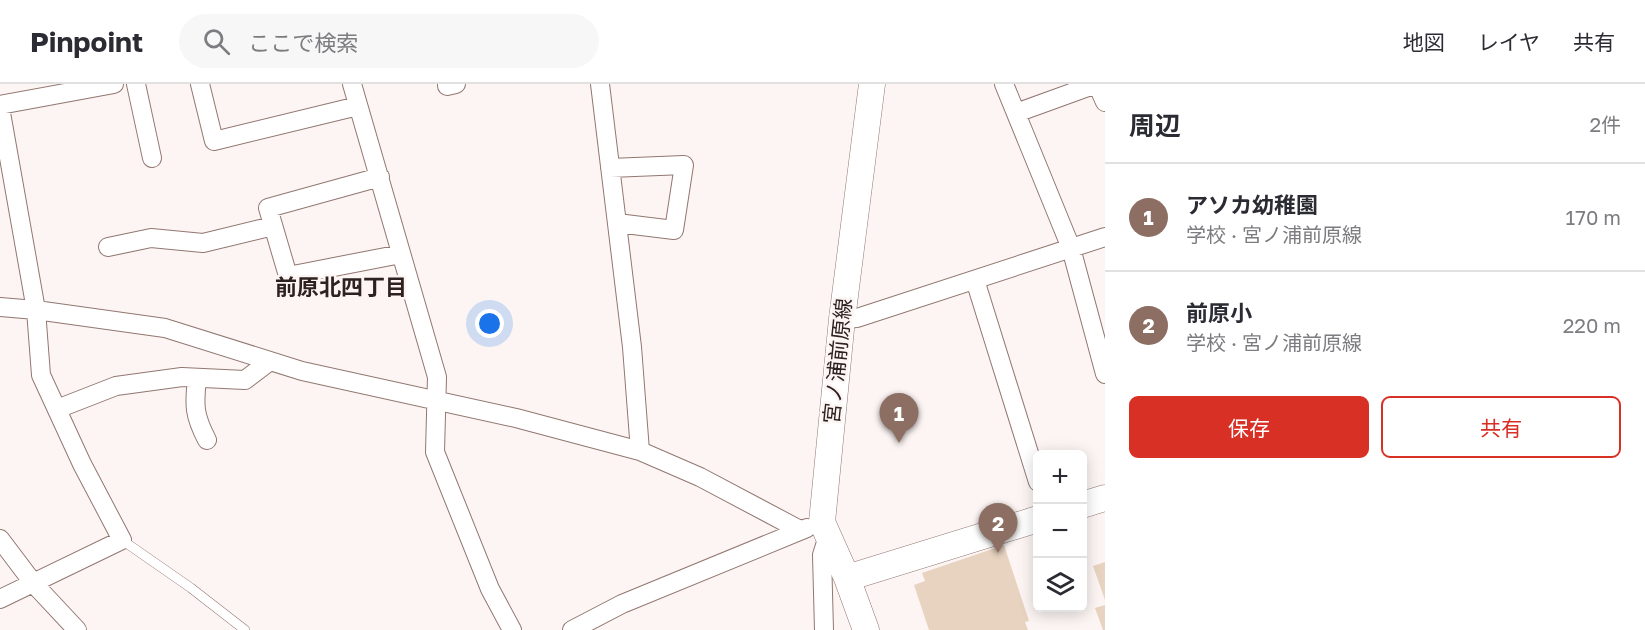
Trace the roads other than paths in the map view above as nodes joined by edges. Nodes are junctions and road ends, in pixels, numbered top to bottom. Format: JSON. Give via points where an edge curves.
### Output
{"nodes":[{"id":1,"x":114,"y":84,"type":"edge"},
{"id":2,"x":136,"y":84,"type":"edge"},
{"id":3,"x":200,"y":84,"type":"edge"},
{"id":4,"x":352,"y":84,"type":"edge"},
{"id":5,"x":447,"y":84,"type":"edge"},
{"id":6,"x":456,"y":84,"type":"edge"},
{"id":7,"x":600,"y":84,"type":"edge"},
{"id":8,"x":872,"y":84,"type":"edge"},
{"id":9,"x":1004,"y":84,"type":"edge"},
{"id":10,"x":1096,"y":84,"type":"edge"},
{"id":11,"x":1105,"y":102,"type":"edge"},
{"id":12,"x":0,"y":106,"type":"edge"},
{"id":13,"x":358,"y":106,"type":"junction"},
{"id":14,"x":1016,"y":113,"type":"junction"},
{"id":15,"x":152,"y":158,"type":"dead end"},
{"id":16,"x":610,"y":168,"type":"junction"},
{"id":17,"x":380,"y":177,"type":"junction"},
{"id":18,"x":617,"y":223,"type":"junction"},
{"id":19,"x":273,"y":226,"type":"junction"},
{"id":20,"x":1105,"y":237,"type":"edge"},
{"id":21,"x":108,"y":247,"type":"dead end"},
{"id":22,"x":1071,"y":248,"type":"junction"},
{"id":23,"x":401,"y":254,"type":"junction"},
{"id":24,"x":975,"y":279,"type":"junction"},
{"id":25,"x":0,"y":307,"type":"edge"},
{"id":26,"x":36,"y":310,"type":"junction"},
{"id":27,"x":842,"y":319,"type":"junction"},
{"id":28,"x":1099,"y":326,"type":"edge"},
{"id":29,"x":270,"y":361,"type":"junction"},
{"id":30,"x":1105,"y":374,"type":"edge"},
{"id":31,"x":198,"y":378,"type":"junction"},
{"id":32,"x":437,"y":402,"type":"junction"},
{"id":33,"x":57,"y":409,"type":"junction"},
{"id":34,"x":207,"y":440,"type":"dead end"},
{"id":35,"x":640,"y":451,"type":"junction"},
{"id":36,"x":1033,"y":466,"type":"edge"},
{"id":37,"x":1105,"y":498,"type":"edge"},
{"id":38,"x":1086,"y":504,"type":"edge"},
{"id":39,"x":1033,"y":521,"type":"edge"},
{"id":40,"x":817,"y":529,"type":"junction"},
{"id":41,"x":0,"y":539,"type":"edge"},
{"id":42,"x":122,"y":540,"type":"junction"},
{"id":43,"x":847,"y":578,"type":"junction"},
{"id":44,"x":34,"y":584,"type":"junction"},
{"id":45,"x":0,"y":599,"type":"edge"},
{"id":46,"x":77,"y":630,"type":"edge"},
{"id":47,"x":245,"y":630,"type":"edge"},
{"id":48,"x":512,"y":630,"type":"edge"},
{"id":49,"x":572,"y":630,"type":"edge"},
{"id":50,"x":824,"y":630,"type":"edge"},
{"id":51,"x":866,"y":630,"type":"edge"}],
"edges":[{"from":1,"to":12,"type":"street"},
{"from":2,"to":15,"type":"street"},
{"from":3,"to":13,"type":"street","via":[[214,141]]},
{"from":4,"to":13,"type":"street"},
{"from":5,"to":6,"type":"street"},
{"from":7,"to":16,"type":"street"},
{"from":8,"to":27,"type":"main road","name":"宮ノ浦前原線"},
{"from":9,"to":14,"type":"street"},
{"from":10,"to":11,"type":"street"},
{"from":10,"to":14,"type":"street"},
{"from":12,"to":26,"type":"street"},
{"from":13,"to":17,"type":"street"},
{"from":14,"to":22,"type":"street"},
{"from":16,"to":18,"type":"street"},
{"from":16,"to":18,"type":"street","via":[[684,165],[674,230]]},
{"from":17,"to":19,"type":"street","via":[[268,208]]},
{"from":17,"to":23,"type":"street"},
{"from":18,"to":35,"type":"street"},
{"from":19,"to":21,"type":"street","via":[[203,243],[151,238]]},
{"from":19,"to":23,"type":"street","via":[[288,276]]},
{"from":20,"to":22,"type":"street"},
{"from":22,"to":24,"type":"street"},
{"from":22,"to":28,"type":"street"},
{"from":23,"to":32,"type":"street","via":[[437,377]]},
{"from":24,"to":27,"type":"street","via":[[857,318]]},
{"from":24,"to":36,"type":"street"},
{"from":25,"to":26,"type":"street"},
{"from":26,"to":29,"type":"street","via":[[165,328]]},
{"from":26,"to":33,"type":"street","via":[[41,375]]},
{"from":27,"to":40,"type":"main road","name":"宮ノ浦前原線"},
{"from":28,"to":30,"type":"street"},
{"from":29,"to":31,"type":"street","via":[[245,380]]},
{"from":29,"to":32,"type":"street"},
{"from":31,"to":33,"type":"street","via":[[116,386]]},
{"from":31,"to":34,"type":"street","via":[[197,420]]},
{"from":32,"to":35,"type":"street"},
{"from":32,"to":48,"type":"street","via":[[435,452],[490,589]]},
{"from":33,"to":42,"type":"street"},
{"from":35,"to":40,"type":"street"},
{"from":37,"to":38,"type":"main road"},
{"from":39,"to":43,"type":"main road"},
{"from":40,"to":43,"type":"main road","name":"宮ノ浦前原線"},
{"from":40,"to":49,"type":"street","via":[[622,604]]},
{"from":40,"to":50,"type":"street","via":[[822,555]]},
{"from":41,"to":44,"type":"street"},
{"from":42,"to":44,"type":"street"},
{"from":42,"to":47,"type":"lane"},
{"from":43,"to":51,"type":"main road","name":"宮ノ浦前原線"},
{"from":44,"to":45,"type":"street"},
{"from":44,"to":46,"type":"street"}]}
